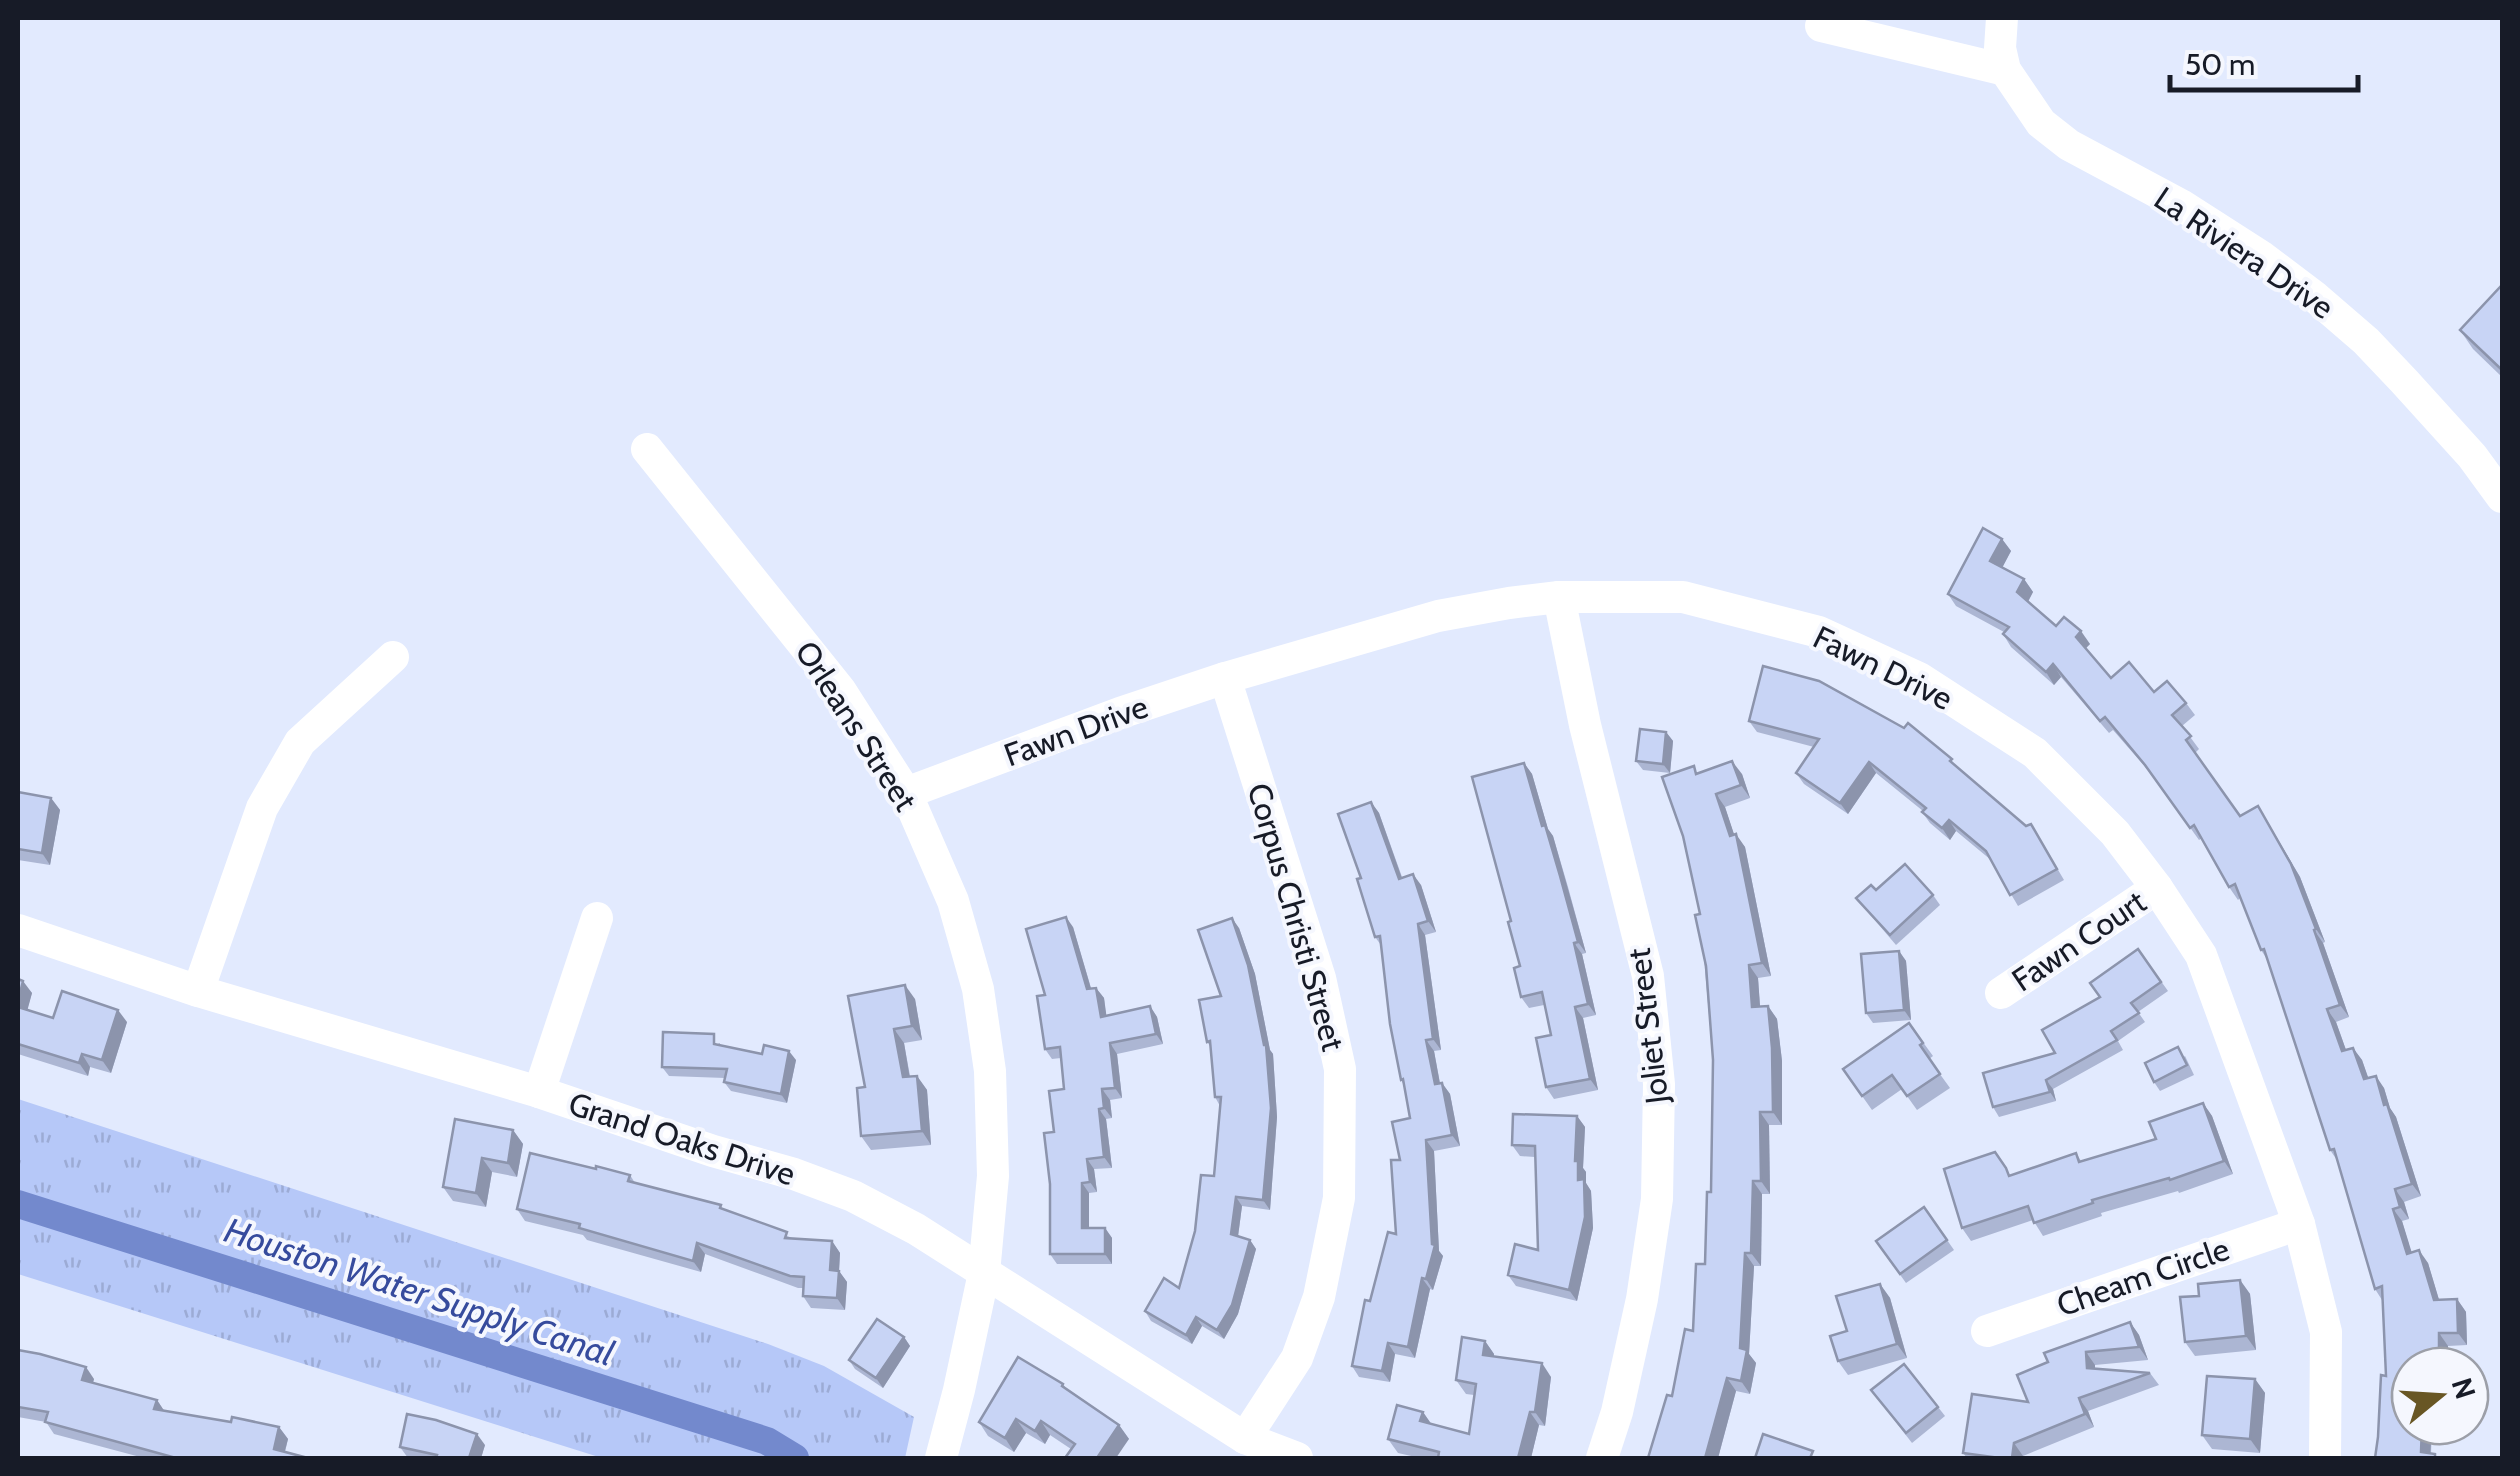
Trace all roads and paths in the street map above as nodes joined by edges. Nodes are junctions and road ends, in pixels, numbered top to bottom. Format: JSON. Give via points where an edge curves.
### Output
{"nodes":[{"id":1,"x":2002,"y":18,"type":"edge"},
{"id":2,"x":1821,"y":26,"type":"dead end"},
{"id":3,"x":2005,"y":70,"type":"junction"},
{"id":4,"x":647,"y":449,"type":"dead end"},
{"id":5,"x":2502,"y":498,"type":"edge"},
{"id":6,"x":1559,"y":597,"type":"junction"},
{"id":7,"x":393,"y":657,"type":"dead end"},
{"id":8,"x":1225,"y":678,"type":"junction"},
{"id":9,"x":906,"y":794,"type":"junction"},
{"id":10,"x":2157,"y":888,"type":"junction"},
{"id":11,"x":597,"y":918,"type":"dead end"},
{"id":12,"x":18,"y":930,"type":"edge"},
{"id":13,"x":198,"y":991,"type":"junction"},
{"id":14,"x":2001,"y":993,"type":"dead end"},
{"id":15,"x":539,"y":1092,"type":"junction"},
{"id":16,"x":2299,"y":1224,"type":"junction"},
{"id":17,"x":984,"y":1273,"type":"junction"},
{"id":18,"x":1987,"y":1330,"type":"dead end"},
{"id":19,"x":1245,"y":1438,"type":"junction"},
{"id":20,"x":941,"y":1458,"type":"edge"},
{"id":21,"x":1297,"y":1458,"type":"edge"},
{"id":22,"x":1602,"y":1458,"type":"edge"},
{"id":23,"x":2325,"y":1458,"type":"edge"}],
"edges":[{"from":1,"to":3,"type":"street"},
{"from":2,"to":3,"type":"street"},
{"from":3,"to":5,"type":"street","name":"La Riviera Drive","via":[[2041,124],[2181,205],[2315,296],[2404,381]]},
{"from":4,"to":9,"type":"street","name":"Orleans Street","via":[[840,690]]},
{"from":6,"to":8,"type":"street","name":"Fawn Drive","via":[[1438,616]]},
{"from":6,"to":10,"type":"street","name":"Fawn Drive","via":[[1683,597],[1819,632],[1919,678],[2035,753],[2115,833]]},
{"from":6,"to":22,"type":"street","name":"Joliet Street","via":[[1648,976],[1659,1084],[1657,1199],[1642,1299]]},
{"from":7,"to":13,"type":"street","via":[[300,742],[262,808]]},
{"from":8,"to":9,"type":"street","name":"Fawn Drive"},
{"from":8,"to":19,"type":"street","name":"Corpus Christi Street","via":[[1320,978],[1340,1069],[1340,1198],[1319,1297],[1297,1358]]},
{"from":9,"to":17,"type":"street","name":"Orleans Street","via":[[952,900],[978,989],[990,1071],[992,1159]]},
{"from":10,"to":14,"type":"street","name":"Fawn Court"},
{"from":10,"to":16,"type":"street","name":"Fawn Drive","via":[[2201,955]]},
{"from":11,"to":15,"type":"street"},
{"from":12,"to":13,"type":"street","name":"Grand Oaks Drive"},
{"from":13,"to":15,"type":"street","name":"Grand Oaks Drive"},
{"from":15,"to":17,"type":"street","name":"Grand Oaks Drive","via":[[853,1196]]},
{"from":16,"to":18,"type":"street","name":"Cheam Circle"},
{"from":16,"to":23,"type":"street","name":"Fawn Drive","via":[[2326,1332]]},
{"from":17,"to":19,"type":"street","name":"Grand Oaks Drive"},
{"from":17,"to":20,"type":"street","name":"Orleans Street"},
{"from":19,"to":21,"type":"street","name":"Grand Oaks Drive"}]}
